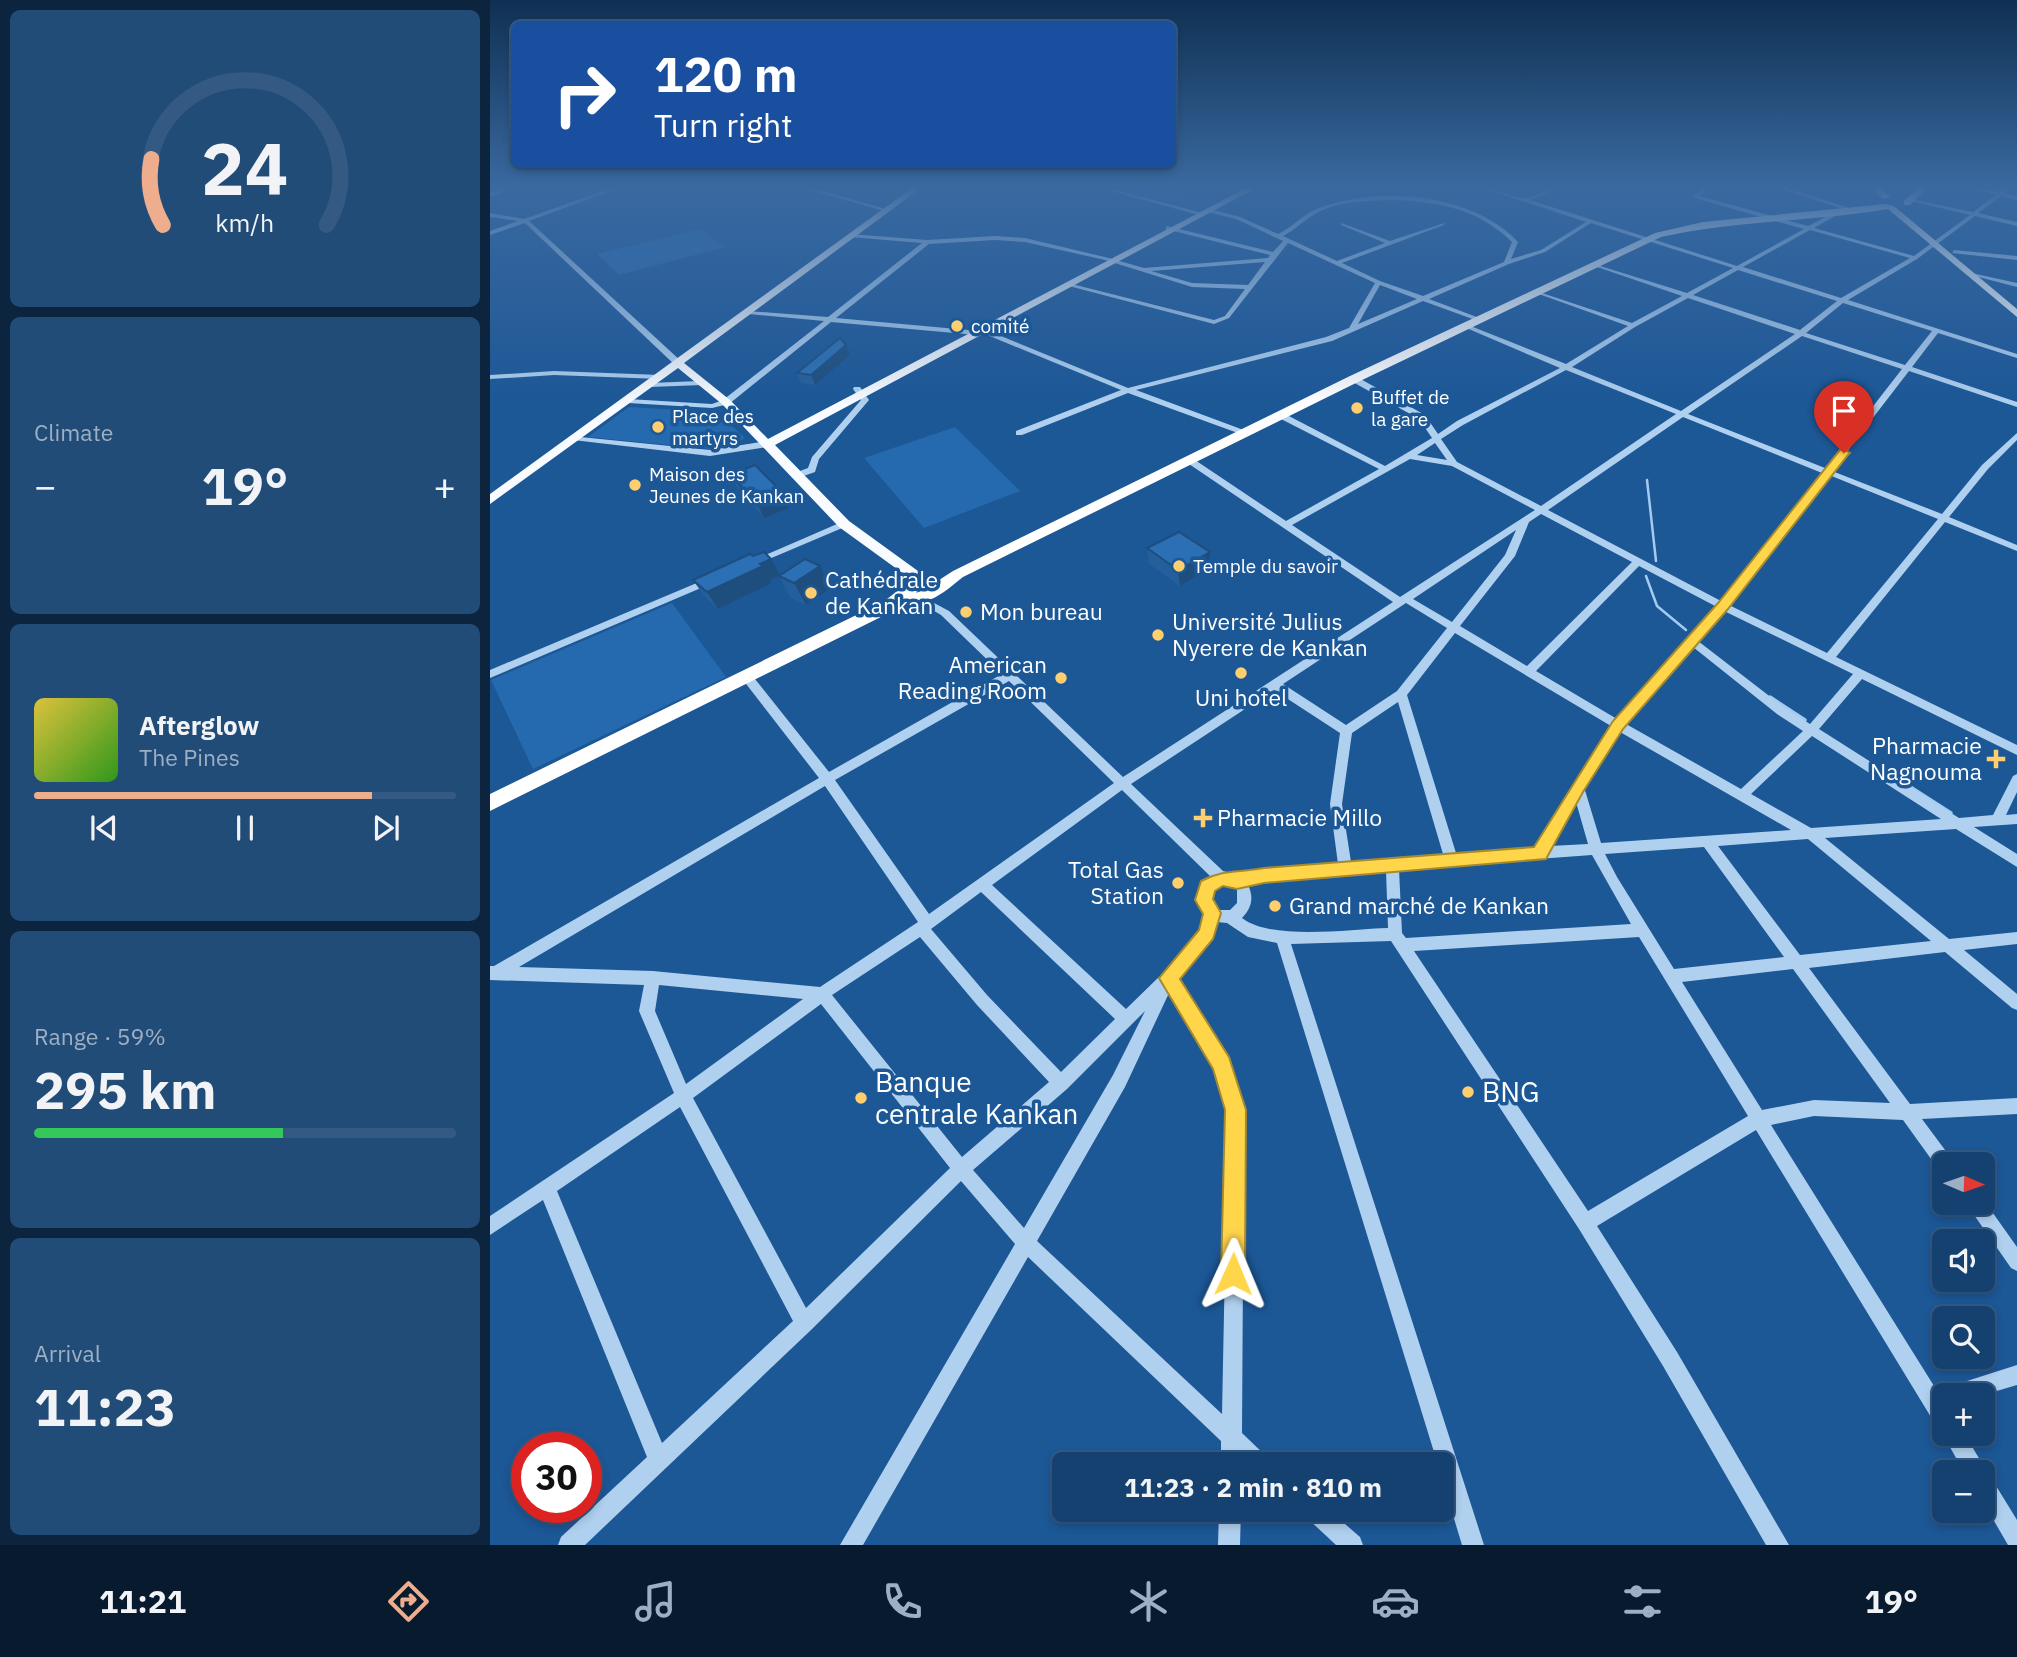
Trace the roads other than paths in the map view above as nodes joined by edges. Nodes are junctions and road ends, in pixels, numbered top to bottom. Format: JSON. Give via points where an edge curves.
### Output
{"nodes":[{"id":1,"x":569,"y":260,"type":"edge"},
{"id":2,"x":819,"y":260,"type":"edge"},
{"id":3,"x":905,"y":260,"type":"edge"},
{"id":4,"x":1110,"y":260,"type":"junction"},
{"id":5,"x":1240,"y":260,"type":"edge"},
{"id":6,"x":1269,"y":260,"type":"edge"},
{"id":7,"x":1331,"y":260,"type":"edge"},
{"id":8,"x":1345,"y":260,"type":"edge"},
{"id":9,"x":1508,"y":260,"type":"edge"},
{"id":10,"x":1516,"y":260,"type":"edge"},
{"id":11,"x":1606,"y":260,"type":"edge"},
{"id":12,"x":1708,"y":260,"type":"edge"},
{"id":13,"x":1753,"y":260,"type":"edge"},
{"id":14,"x":1911,"y":260,"type":"edge"},
{"id":15,"x":1956,"y":260,"type":"edge"},
{"id":16,"x":1964,"y":260,"type":"edge"},
{"id":17,"x":1337,"y":263,"type":"junction"},
{"id":18,"x":1507,"y":263,"type":"junction"},
{"id":19,"x":1596,"y":265,"type":"junction"},
{"id":20,"x":1737,"y":269,"type":"junction"},
{"id":21,"x":1139,"y":270,"type":"junction"},
{"id":22,"x":1969,"y":272,"type":"junction"},
{"id":23,"x":1982,"y":275,"type":"junction"},
{"id":24,"x":1378,"y":282,"type":"junction"},
{"id":25,"x":1068,"y":285,"type":"junction"},
{"id":26,"x":2017,"y":285,"type":"edge"},
{"id":27,"x":1249,"y":286,"type":"junction"},
{"id":28,"x":1538,"y":292,"type":"junction"},
{"id":29,"x":1689,"y":297,"type":"junction"},
{"id":30,"x":1423,"y":300,"type":"junction"},
{"id":31,"x":1840,"y":302,"type":"junction"},
{"id":32,"x":2017,"y":304,"type":"edge"},
{"id":33,"x":749,"y":312,"type":"junction"},
{"id":34,"x":2017,"y":314,"type":"edge"},
{"id":35,"x":834,"y":319,"type":"junction"},
{"id":36,"x":1480,"y":320,"type":"junction"},
{"id":37,"x":1633,"y":326,"type":"junction"},
{"id":38,"x":1466,"y":327,"type":"junction"},
{"id":39,"x":1351,"y":330,"type":"junction"},
{"id":40,"x":975,"y":331,"type":"junction"},
{"id":41,"x":1936,"y":331,"type":"junction"},
{"id":42,"x":1801,"y":333,"type":"junction"},
{"id":43,"x":2017,"y":356,"type":"edge"},
{"id":44,"x":679,"y":364,"type":"junction"},
{"id":45,"x":1565,"y":368,"type":"junction"},
{"id":46,"x":1908,"y":370,"type":"junction"},
{"id":47,"x":490,"y":376,"type":"edge"},
{"id":48,"x":661,"y":377,"type":"junction"},
{"id":49,"x":1354,"y":379,"type":"junction"},
{"id":50,"x":699,"y":383,"type":"junction"},
{"id":51,"x":649,"y":386,"type":"junction"},
{"id":52,"x":1128,"y":390,"type":"junction"},
{"id":53,"x":859,"y":391,"type":"junction"},
{"id":54,"x":628,"y":401,"type":"junction"},
{"id":55,"x":726,"y":402,"type":"junction"},
{"id":56,"x":2017,"y":405,"type":"edge"},
{"id":57,"x":1679,"y":415,"type":"junction"},
{"id":58,"x":1282,"y":416,"type":"junction"},
{"id":59,"x":1019,"y":433,"type":"dead end"},
{"id":60,"x":1246,"y":434,"type":"junction"},
{"id":61,"x":2017,"y":435,"type":"edge"},
{"id":62,"x":573,"y":438,"type":"junction"},
{"id":63,"x":1436,"y":439,"type":"junction"},
{"id":64,"x":765,"y":442,"type":"junction"},
{"id":65,"x":1409,"y":456,"type":"junction"},
{"id":66,"x":1189,"y":460,"type":"junction"},
{"id":67,"x":1454,"y":464,"type":"junction"},
{"id":68,"x":1385,"y":469,"type":"junction"},
{"id":69,"x":1829,"y":472,"type":"junction"},
{"id":70,"x":795,"y":476,"type":"junction"},
{"id":71,"x":490,"y":500,"type":"edge"},
{"id":72,"x":1541,"y":510,"type":"junction"},
{"id":73,"x":1944,"y":518,"type":"junction"},
{"id":74,"x":1525,"y":521,"type":"junction"},
{"id":75,"x":844,"y":524,"type":"junction"},
{"id":76,"x":1285,"y":525,"type":"junction"},
{"id":77,"x":2017,"y":548,"type":"edge"},
{"id":78,"x":1638,"y":561,"type":"junction"},
{"id":79,"x":743,"y":567,"type":"edge"},
{"id":80,"x":718,"y":578,"type":"edge"},
{"id":81,"x":922,"y":591,"type":"junction"},
{"id":82,"x":1403,"y":601,"type":"junction"},
{"id":83,"x":1723,"y":606,"type":"junction"},
{"id":84,"x":945,"y":613,"type":"junction"},
{"id":85,"x":1452,"y":626,"type":"junction"},
{"id":86,"x":1693,"y":642,"type":"junction"},
{"id":87,"x":1829,"y":658,"type":"junction"},
{"id":88,"x":1528,"y":672,"type":"junction"},
{"id":89,"x":1860,"y":673,"type":"junction"},
{"id":90,"x":490,"y":674,"type":"edge"},
{"id":91,"x":1010,"y":675,"type":"junction"},
{"id":92,"x":747,"y":677,"type":"junction"},
{"id":93,"x":1274,"y":684,"type":"junction"},
{"id":94,"x":1401,"y":694,"type":"junction"},
{"id":95,"x":1618,"y":725,"type":"junction"},
{"id":96,"x":1811,"y":730,"type":"junction"},
{"id":97,"x":1346,"y":731,"type":"junction"},
{"id":98,"x":2017,"y":750,"type":"edge"},
{"id":99,"x":827,"y":779,"type":"junction"},
{"id":100,"x":2017,"y":779,"type":"edge"},
{"id":101,"x":1123,"y":783,"type":"junction"},
{"id":102,"x":1578,"y":787,"type":"junction"},
{"id":103,"x":1741,"y":796,"type":"junction"},
{"id":104,"x":490,"y":803,"type":"edge"},
{"id":105,"x":2017,"y":819,"type":"edge"},
{"id":106,"x":1997,"y":820,"type":"junction"},
{"id":107,"x":1960,"y":825,"type":"junction"},
{"id":108,"x":1812,"y":835,"type":"junction"},
{"id":109,"x":1708,"y":842,"type":"junction"},
{"id":110,"x":1596,"y":850,"type":"junction"},
{"id":111,"x":1539,"y":854,"type":"junction"},
{"id":112,"x":1451,"y":859,"type":"junction"},
{"id":113,"x":2017,"y":861,"type":"edge"},
{"id":114,"x":1392,"y":865,"type":"junction"},
{"id":115,"x":1345,"y":869,"type":"junction"},
{"id":116,"x":1221,"y":878,"type":"junction"},
{"id":117,"x":1237,"y":881,"type":"junction"},
{"id":118,"x":982,"y":884,"type":"junction"},
{"id":119,"x":1212,"y":913,"type":"junction"},
{"id":120,"x":1229,"y":916,"type":"junction"},
{"id":121,"x":924,"y":925,"type":"junction"},
{"id":122,"x":1642,"y":930,"type":"junction"},
{"id":123,"x":2017,"y":937,"type":"edge"},
{"id":124,"x":1282,"y":938,"type":"junction"},
{"id":125,"x":1399,"y":939,"type":"junction"},
{"id":126,"x":1947,"y":944,"type":"junction"},
{"id":127,"x":1794,"y":962,"type":"junction"},
{"id":128,"x":492,"y":975,"type":"edge"},
{"id":129,"x":1671,"y":976,"type":"junction"},
{"id":130,"x":653,"y":978,"type":"junction"},
{"id":131,"x":1168,"y":978,"type":"junction"},
{"id":132,"x":822,"y":994,"type":"junction"},
{"id":133,"x":2017,"y":1003,"type":"edge"},
{"id":134,"x":1126,"y":1019,"type":"junction"},
{"id":135,"x":1061,"y":1083,"type":"junction"},
{"id":136,"x":682,"y":1096,"type":"junction"},
{"id":137,"x":2017,"y":1106,"type":"edge"},
{"id":138,"x":1907,"y":1112,"type":"junction"},
{"id":139,"x":1759,"y":1119,"type":"junction"},
{"id":140,"x":1936,"y":1152,"type":"edge"},
{"id":141,"x":961,"y":1169,"type":"junction"},
{"id":142,"x":547,"y":1188,"type":"junction"},
{"id":143,"x":1983,"y":1215,"type":"edge"},
{"id":144,"x":1585,"y":1223,"type":"junction"},
{"id":145,"x":490,"y":1226,"type":"edge"},
{"id":146,"x":1025,"y":1242,"type":"junction"},
{"id":147,"x":2017,"y":1262,"type":"edge"},
{"id":148,"x":804,"y":1323,"type":"junction"},
{"id":149,"x":2017,"y":1375,"type":"edge"},
{"id":150,"x":1934,"y":1383,"type":"edge"},
{"id":151,"x":1990,"y":1383,"type":"edge"},
{"id":152,"x":1231,"y":1438,"type":"junction"},
{"id":153,"x":1231,"y":1452,"type":"edge"},
{"id":154,"x":1247,"y":1452,"type":"edge"},
{"id":155,"x":659,"y":1461,"type":"junction"},
{"id":156,"x":1995,"y":1503,"type":"edge"},
{"id":157,"x":1230,"y":1522,"type":"edge"},
{"id":158,"x":1327,"y":1522,"type":"edge"},
{"id":159,"x":2017,"y":1540,"type":"edge"},
{"id":160,"x":569,"y":1545,"type":"edge"},
{"id":161,"x":851,"y":1545,"type":"edge"},
{"id":162,"x":1229,"y":1545,"type":"edge"},
{"id":163,"x":1353,"y":1545,"type":"edge"},
{"id":164,"x":1473,"y":1545,"type":"edge"},
{"id":165,"x":1778,"y":1545,"type":"edge"}],
"edges":[{"from":1,"to":44,"type":"street"},
{"from":2,"to":33,"type":"main road"},
{"from":3,"to":35,"type":"street"},
{"from":4,"to":21,"type":"street"},
{"from":4,"to":25,"type":"main road"},
{"from":4,"to":40,"type":"main road"},
{"from":5,"to":21,"type":"street"},
{"from":6,"to":27,"type":"street"},
{"from":7,"to":17,"type":"street"},
{"from":8,"to":17,"type":"street"},
{"from":9,"to":18,"type":"street"},
{"from":10,"to":18,"type":"street"},
{"from":11,"to":19,"type":"highway"},
{"from":12,"to":20,"type":"street"},
{"from":13,"to":20,"type":"street"},
{"from":14,"to":31,"type":"street"},
{"from":15,"to":22,"type":"highway"},
{"from":16,"to":23,"type":"highway"},
{"from":17,"to":24,"type":"street"},
{"from":18,"to":30,"type":"street"},
{"from":19,"to":28,"type":"highway"},
{"from":19,"to":29,"type":"street"},
{"from":20,"to":29,"type":"street"},
{"from":20,"to":31,"type":"street"},
{"from":21,"to":27,"type":"street","via":[[1192,285]]},
{"from":22,"to":23,"type":"street"},
{"from":22,"to":34,"type":"highway"},
{"from":23,"to":26,"type":"street"},
{"from":23,"to":32,"type":"highway"},
{"from":24,"to":30,"type":"street"},
{"from":24,"to":39,"type":"street"},
{"from":25,"to":27,"type":"street","via":[[1214,322],[1227,317]]},
{"from":25,"to":40,"type":"main road"},
{"from":28,"to":36,"type":"highway"},
{"from":28,"to":37,"type":"street"},
{"from":29,"to":37,"type":"street"},
{"from":29,"to":42,"type":"street"},
{"from":30,"to":36,"type":"street"},
{"from":30,"to":39,"type":"street"},
{"from":31,"to":41,"type":"street"},
{"from":31,"to":42,"type":"street"},
{"from":33,"to":35,"type":"street"},
{"from":33,"to":44,"type":"main road"},
{"from":35,"to":40,"type":"street"},
{"from":35,"to":55,"type":"street"},
{"from":36,"to":38,"type":"highway"},
{"from":37,"to":45,"type":"street"},
{"from":38,"to":45,"type":"street"},
{"from":38,"to":49,"type":"highway"},
{"from":39,"to":52,"type":"street","via":[[1301,348]]},
{"from":40,"to":52,"type":"street"},
{"from":40,"to":53,"type":"main road"},
{"from":41,"to":43,"type":"street"},
{"from":41,"to":46,"type":"street"},
{"from":42,"to":46,"type":"street"},
{"from":42,"to":57,"type":"street"},
{"from":44,"to":48,"type":"main road"},
{"from":44,"to":50,"type":"main road"},
{"from":45,"to":57,"type":"street"},
{"from":45,"to":63,"type":"street"},
{"from":46,"to":56,"type":"street"},
{"from":46,"to":69,"type":"street"},
{"from":47,"to":48,"type":"street"},
{"from":48,"to":51,"type":"main road"},
{"from":49,"to":58,"type":"highway"},
{"from":49,"to":63,"type":"street","via":[[1422,417]]},
{"from":50,"to":51,"type":"street"},
{"from":50,"to":55,"type":"main road"},
{"from":51,"to":54,"type":"main road"},
{"from":52,"to":59,"type":"street"},
{"from":52,"to":60,"type":"street"},
{"from":53,"to":64,"type":"main road"},
{"from":53,"to":70,"type":"street","via":[[865,400],[815,459],[814,467]]},
{"from":54,"to":55,"type":"street","via":[[712,406]]},
{"from":54,"to":62,"type":"main road"},
{"from":55,"to":64,"type":"main road"},
{"from":57,"to":69,"type":"street"},
{"from":57,"to":72,"type":"street"},
{"from":58,"to":60,"type":"highway"},
{"from":58,"to":68,"type":"street"},
{"from":60,"to":66,"type":"highway"},
{"from":61,"to":73,"type":"street"},
{"from":62,"to":64,"type":"street","via":[[710,453],[750,449]]},
{"from":62,"to":71,"type":"main road"},
{"from":63,"to":65,"type":"street"},
{"from":63,"to":67,"type":"street"},
{"from":64,"to":70,"type":"main road"},
{"from":65,"to":67,"type":"street"},
{"from":65,"to":68,"type":"street"},
{"from":66,"to":76,"type":"street"},
{"from":66,"to":81,"type":"highway"},
{"from":67,"to":72,"type":"street"},
{"from":68,"to":76,"type":"street"},
{"from":69,"to":73,"type":"street"},
{"from":69,"to":83,"type":"street"},
{"from":70,"to":75,"type":"main road"},
{"from":72,"to":74,"type":"street"},
{"from":72,"to":78,"type":"street"},
{"from":73,"to":77,"type":"street"},
{"from":73,"to":87,"type":"street"},
{"from":74,"to":82,"type":"street"},
{"from":74,"to":85,"type":"street","via":[[1510,556]]},
{"from":75,"to":79,"type":"street"},
{"from":75,"to":81,"type":"main road","via":[[902,568]]},
{"from":76,"to":82,"type":"street"},
{"from":78,"to":83,"type":"street"},
{"from":78,"to":88,"type":"street"},
{"from":80,"to":90,"type":"street"},
{"from":81,"to":84,"type":"street"},
{"from":81,"to":84,"type":"street"},
{"from":81,"to":92,"type":"highway"},
{"from":82,"to":85,"type":"street"},
{"from":82,"to":93,"type":"street"},
{"from":83,"to":86,"type":"street"},
{"from":83,"to":87,"type":"street"},
{"from":84,"to":91,"type":"street"},
{"from":85,"to":88,"type":"street"},
{"from":85,"to":94,"type":"street"},
{"from":86,"to":95,"type":"street"},
{"from":86,"to":96,"type":"street"},
{"from":87,"to":89,"type":"street"},
{"from":88,"to":95,"type":"street"},
{"from":89,"to":96,"type":"street"},
{"from":89,"to":98,"type":"street"},
{"from":91,"to":99,"type":"street"},
{"from":91,"to":101,"type":"street"},
{"from":92,"to":99,"type":"street"},
{"from":92,"to":104,"type":"highway"},
{"from":93,"to":97,"type":"street"},
{"from":93,"to":101,"type":"street"},
{"from":94,"to":97,"type":"street"},
{"from":94,"to":112,"type":"street"},
{"from":95,"to":102,"type":"street"},
{"from":95,"to":103,"type":"street"},
{"from":96,"to":103,"type":"street"},
{"from":96,"to":107,"type":"street"},
{"from":97,"to":115,"type":"street","via":[[1336,804]]},
{"from":99,"to":121,"type":"street"},
{"from":99,"to":128,"type":"street"},
{"from":100,"to":106,"type":"street"},
{"from":101,"to":116,"type":"street"},
{"from":101,"to":118,"type":"street"},
{"from":102,"to":110,"type":"street"},
{"from":102,"to":111,"type":"street"},
{"from":103,"to":108,"type":"street"},
{"from":105,"to":106,"type":"street"},
{"from":106,"to":107,"type":"street"},
{"from":107,"to":108,"type":"street"},
{"from":107,"to":113,"type":"street"},
{"from":108,"to":109,"type":"street"},
{"from":108,"to":126,"type":"street"},
{"from":109,"to":110,"type":"street"},
{"from":109,"to":127,"type":"street"},
{"from":110,"to":111,"type":"street"},
{"from":110,"to":122,"type":"street"},
{"from":111,"to":112,"type":"street"},
{"from":112,"to":114,"type":"street"},
{"from":114,"to":115,"type":"street"},
{"from":114,"to":125,"type":"street"},
{"from":115,"to":117,"type":"street"},
{"from":116,"to":117,"type":"street"},
{"from":116,"to":119,"type":"street","via":[[1204,893],[1206,908]]},
{"from":117,"to":120,"type":"street","via":[[1246,900]]},
{"from":118,"to":121,"type":"street"},
{"from":118,"to":134,"type":"street"},
{"from":119,"to":120,"type":"street"},
{"from":119,"to":131,"type":"street","via":[[1207,934]]},
{"from":120,"to":124,"type":"street","via":[[1248,931]]},
{"from":121,"to":132,"type":"street"},
{"from":121,"to":135,"type":"street","via":[[982,999]]},
{"from":122,"to":125,"type":"street"},
{"from":122,"to":129,"type":"street"},
{"from":123,"to":126,"type":"street"},
{"from":124,"to":125,"type":"street"},
{"from":124,"to":164,"type":"street"},
{"from":125,"to":144,"type":"street"},
{"from":126,"to":127,"type":"street"},
{"from":126,"to":133,"type":"street"},
{"from":127,"to":129,"type":"street"},
{"from":127,"to":138,"type":"street"},
{"from":128,"to":130,"type":"street"},
{"from":129,"to":139,"type":"street"},
{"from":130,"to":132,"type":"street"},
{"from":130,"to":136,"type":"street","via":[[647,1012]]},
{"from":131,"to":134,"type":"street"},
{"from":131,"to":146,"type":"street","via":[[1119,1081]]},
{"from":131,"to":152,"type":"street","via":[[1222,1065],[1236,1110]]},
{"from":132,"to":136,"type":"street"},
{"from":132,"to":141,"type":"street"},
{"from":134,"to":135,"type":"street"},
{"from":135,"to":141,"type":"street"},
{"from":136,"to":142,"type":"street"},
{"from":136,"to":148,"type":"street"},
{"from":137,"to":138,"type":"street"},
{"from":138,"to":139,"type":"street","via":[[1814,1108]]},
{"from":138,"to":140,"type":"street"},
{"from":139,"to":144,"type":"street"},
{"from":139,"to":150,"type":"street"},
{"from":141,"to":146,"type":"street"},
{"from":141,"to":148,"type":"street"},
{"from":142,"to":145,"type":"street"},
{"from":142,"to":155,"type":"street"},
{"from":143,"to":147,"type":"street"},
{"from":144,"to":165,"type":"street"},
{"from":146,"to":152,"type":"street"},
{"from":146,"to":161,"type":"street"},
{"from":148,"to":155,"type":"street"},
{"from":149,"to":151,"type":"street"},
{"from":152,"to":153,"type":"street"},
{"from":152,"to":154,"type":"street"},
{"from":155,"to":160,"type":"street"},
{"from":156,"to":159,"type":"street"},
{"from":157,"to":162,"type":"street"},
{"from":158,"to":163,"type":"street"}]}
